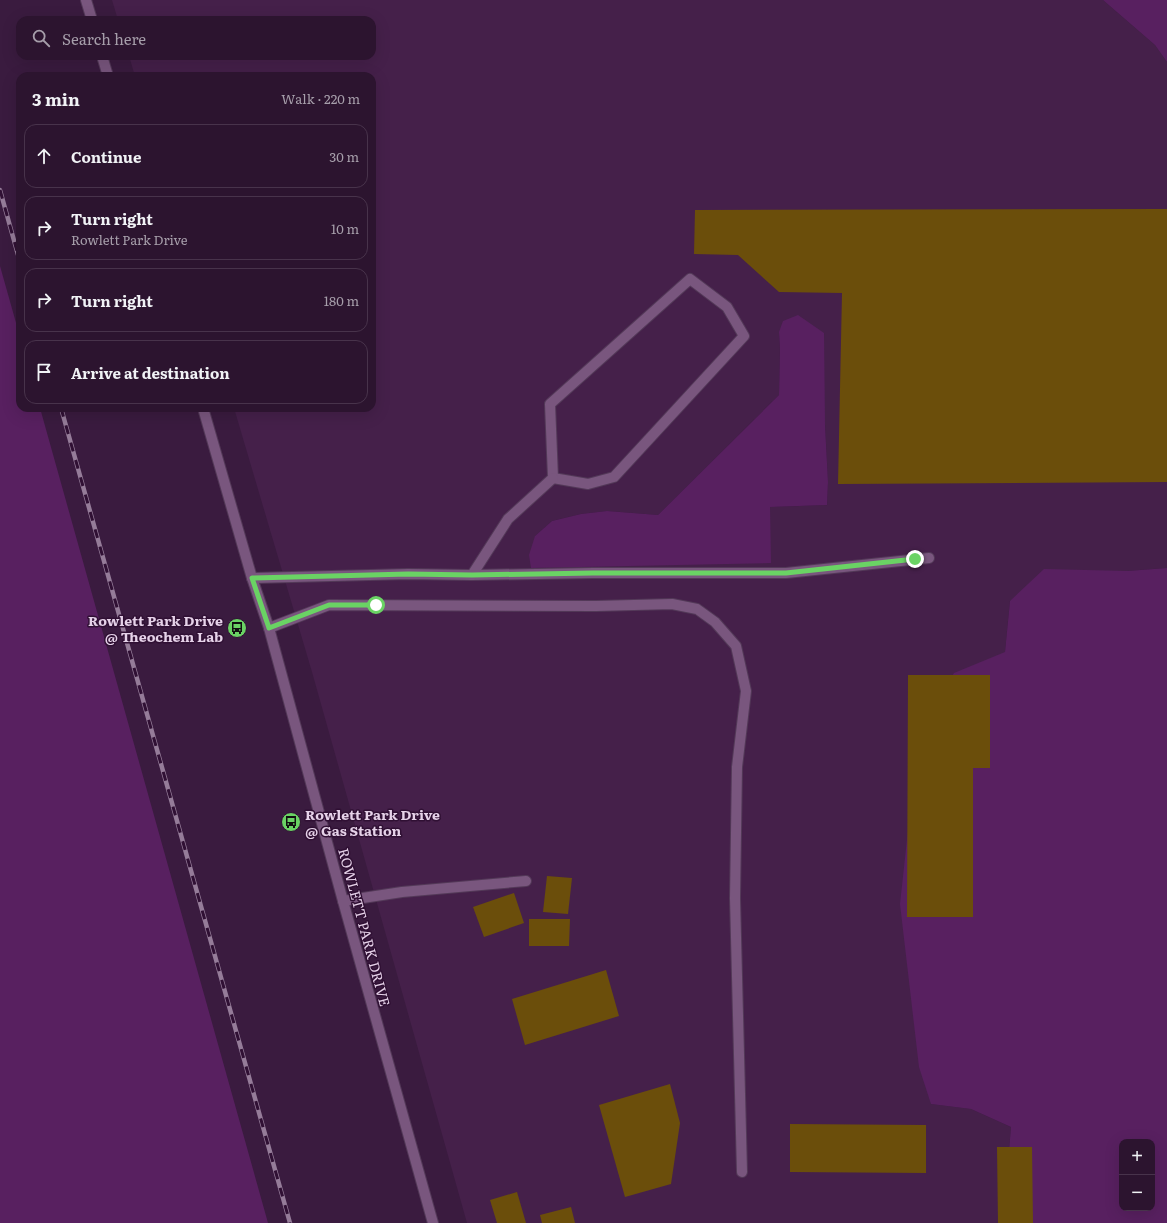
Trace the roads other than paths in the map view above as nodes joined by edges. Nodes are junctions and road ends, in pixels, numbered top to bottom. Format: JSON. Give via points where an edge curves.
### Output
{"nodes":[{"id":1,"x":86,"y":0,"type":"edge"},
{"id":2,"x":91,"y":16,"type":"edge"},
{"id":3,"x":103,"y":60,"type":"edge"},
{"id":4,"x":107,"y":72,"type":"edge"},
{"id":5,"x":204,"y":412,"type":"edge"},
{"id":6,"x":553,"y":478,"type":"junction"},
{"id":7,"x":929,"y":558,"type":"dead end"},
{"id":8,"x":472,"y":575,"type":"junction"},
{"id":9,"x":252,"y":578,"type":"junction"},
{"id":10,"x":269,"y":628,"type":"junction"},
{"id":11,"x":526,"y":881,"type":"dead end"},
{"id":12,"x":343,"y":901,"type":"junction"},
{"id":13,"x":742,"y":1172,"type":"dead end"},
{"id":14,"x":433,"y":1223,"type":"edge"}],
"edges":[{"from":1,"to":2,"type":"street"},
{"from":3,"to":4,"type":"street"},
{"from":5,"to":9,"type":"street","name":"ROWLETT PARK DRIVE"},
{"from":6,"to":6,"type":"street","via":[[588,484],[614,477],[744,336],[727,307],[690,278],[550,404]]},
{"from":6,"to":8,"type":"street","via":[[508,519]]},
{"from":7,"to":8,"type":"street","via":[[786,573]]},
{"from":8,"to":9,"type":"street"},
{"from":9,"to":10,"type":"street","name":"ROWLETT PARK DRIVE"},
{"from":10,"to":12,"type":"street","name":"ROWLETT PARK DRIVE"},
{"from":10,"to":13,"type":"street","via":[[329,605],[672,604],[697,609],[715,622],[736,646],[746,691],[737,767],[734,898]]},
{"from":11,"to":12,"type":"street","via":[[402,892]]},
{"from":12,"to":14,"type":"street","name":"ROWLETT PARK DRIVE"}]}
